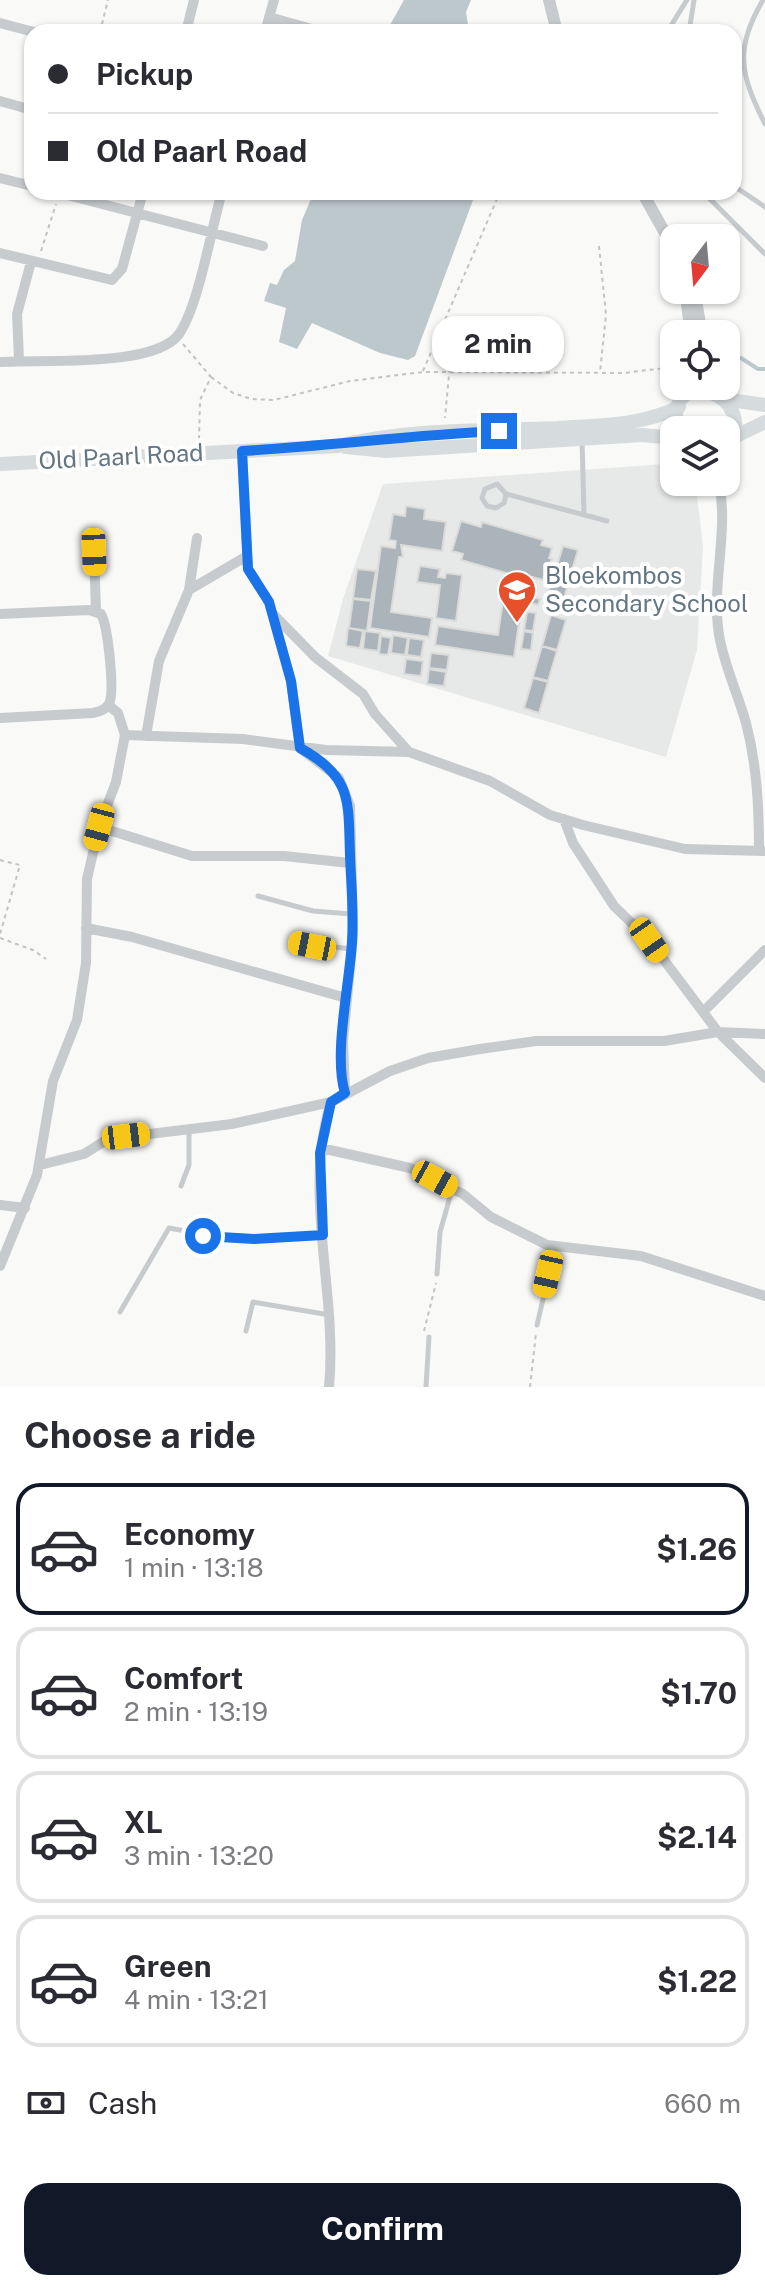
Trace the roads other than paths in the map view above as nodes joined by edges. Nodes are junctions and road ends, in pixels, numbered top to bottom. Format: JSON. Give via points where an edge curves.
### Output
{"nodes":[{"id":1,"x":194,"y":0,"type":"edge"},
{"id":2,"x":274,"y":0,"type":"edge"},
{"id":3,"x":549,"y":0,"type":"edge"},
{"id":4,"x":687,"y":0,"type":"edge"},
{"id":5,"x":694,"y":0,"type":"edge"},
{"id":6,"x":763,"y":0,"type":"edge"},
{"id":7,"x":269,"y":17,"type":"junction"},
{"id":8,"x":188,"y":24,"type":"edge"},
{"id":9,"x":267,"y":24,"type":"edge"},
{"id":10,"x":294,"y":24,"type":"edge"},
{"id":11,"x":555,"y":24,"type":"edge"},
{"id":12,"x":672,"y":24,"type":"edge"},
{"id":13,"x":690,"y":24,"type":"edge"},
{"id":14,"x":1,"y":27,"type":"edge"},
{"id":15,"x":24,"y":30,"type":"edge"},
{"id":16,"x":0,"y":101,"type":"edge"},
{"id":17,"x":24,"y":108,"type":"edge"},
{"id":18,"x":765,"y":124,"type":"edge"},
{"id":19,"x":0,"y":178,"type":"edge"},
{"id":20,"x":24,"y":184,"type":"edge"},
{"id":21,"x":742,"y":191,"type":"edge"},
{"id":22,"x":85,"y":200,"type":"edge"},
{"id":23,"x":141,"y":200,"type":"edge"},
{"id":24,"x":220,"y":200,"type":"edge"},
{"id":25,"x":646,"y":200,"type":"edge"},
{"id":26,"x":711,"y":200,"type":"edge"},
{"id":27,"x":765,"y":207,"type":"edge"},
{"id":28,"x":137,"y":215,"type":"junction"},
{"id":29,"x":660,"y":224,"type":"edge"},
{"id":30,"x":210,"y":235,"type":"junction"},
{"id":31,"x":263,"y":246,"type":"dead end"},
{"id":32,"x":0,"y":253,"type":"edge"},
{"id":33,"x":765,"y":254,"type":"edge"},
{"id":34,"x":34,"y":263,"type":"junction"},
{"id":35,"x":19,"y":360,"type":"junction"},
{"id":36,"x":0,"y":362,"type":"edge"},
{"id":37,"x":740,"y":398,"type":"edge"},
{"id":38,"x":679,"y":400,"type":"edge"},
{"id":39,"x":765,"y":405,"type":"edge"},
{"id":40,"x":764,"y":426,"type":"edge"},
{"id":41,"x":581,"y":433,"type":"junction"},
{"id":42,"x":660,"y":437,"type":"edge"},
{"id":43,"x":740,"y":437,"type":"edge"},
{"id":44,"x":242,"y":451,"type":"junction"},
{"id":45,"x":0,"y":464,"type":"edge"},
{"id":46,"x":506,"y":494,"type":"junction"},
{"id":47,"x":722,"y":496,"type":"edge"},
{"id":48,"x":584,"y":514,"type":"junction"},
{"id":49,"x":607,"y":521,"type":"dead end"},
{"id":50,"x":197,"y":538,"type":"dead end"},
{"id":51,"x":94,"y":552,"type":"dead end"},
{"id":52,"x":247,"y":556,"type":"junction"},
{"id":53,"x":189,"y":590,"type":"junction"},
{"id":54,"x":96,"y":611,"type":"junction"},
{"id":55,"x":272,"y":613,"type":"junction"},
{"id":56,"x":0,"y":614,"type":"edge"},
{"id":57,"x":108,"y":705,"type":"junction"},
{"id":58,"x":0,"y":718,"type":"edge"},
{"id":59,"x":125,"y":735,"type":"junction"},
{"id":60,"x":146,"y":736,"type":"junction"},
{"id":61,"x":300,"y":748,"type":"junction"},
{"id":62,"x":409,"y":752,"type":"junction"},
{"id":63,"x":564,"y":819,"type":"junction"},
{"id":64,"x":99,"y":827,"type":"junction"},
{"id":65,"x":762,"y":851,"type":"edge"},
{"id":66,"x":350,"y":863,"type":"junction"},
{"id":67,"x":258,"y":896,"type":"dead end"},
{"id":68,"x":352,"y":914,"type":"junction"},
{"id":69,"x":86,"y":928,"type":"junction"},
{"id":70,"x":294,"y":942,"type":"dead end"},
{"id":71,"x":352,"y":949,"type":"junction"},
{"id":72,"x":765,"y":950,"type":"edge"},
{"id":73,"x":346,"y":998,"type":"junction"},
{"id":74,"x":703,"y":1012,"type":"junction"},
{"id":75,"x":718,"y":1032,"type":"junction"},
{"id":76,"x":765,"y":1034,"type":"edge"},
{"id":77,"x":765,"y":1078,"type":"edge"},
{"id":78,"x":345,"y":1093,"type":"junction"},
{"id":79,"x":331,"y":1102,"type":"junction"},
{"id":80,"x":189,"y":1128,"type":"junction"},
{"id":81,"x":321,"y":1148,"type":"junction"},
{"id":82,"x":40,"y":1165,"type":"junction"},
{"id":83,"x":181,"y":1186,"type":"dead end"},
{"id":84,"x":453,"y":1189,"type":"junction"},
{"id":85,"x":0,"y":1205,"type":"edge"},
{"id":86,"x":25,"y":1208,"type":"junction"},
{"id":87,"x":323,"y":1235,"type":"junction"},
{"id":88,"x":555,"y":1248,"type":"junction"},
{"id":89,"x":0,"y":1266,"type":"edge"},
{"id":90,"x":437,"y":1274,"type":"road end"},
{"id":91,"x":765,"y":1296,"type":"edge"},
{"id":92,"x":120,"y":1312,"type":"dead end"},
{"id":93,"x":331,"y":1315,"type":"junction"},
{"id":94,"x":537,"y":1325,"type":"road end"},
{"id":95,"x":246,"y":1331,"type":"dead end"},
{"id":96,"x":429,"y":1337,"type":"road end"},
{"id":97,"x":329,"y":1387,"type":"edge"},
{"id":98,"x":426,"y":1387,"type":"edge"}],
"edges":[{"from":1,"to":8,"type":"street"},
{"from":2,"to":7,"type":"street"},
{"from":3,"to":11,"type":"street"},
{"from":4,"to":12,"type":"lane"},
{"from":5,"to":13,"type":"lane"},
{"from":6,"to":18,"type":"lane","via":[[742,46],[750,95]]},
{"from":7,"to":9,"type":"street"},
{"from":7,"to":10,"type":"street"},
{"from":14,"to":15,"type":"street"},
{"from":16,"to":17,"type":"street"},
{"from":19,"to":20,"type":"street"},
{"from":21,"to":27,"type":"lane"},
{"from":22,"to":28,"type":"street"},
{"from":23,"to":28,"type":"street"},
{"from":24,"to":30,"type":"street"},
{"from":25,"to":29,"type":"street"},
{"from":26,"to":33,"type":"lane"},
{"from":28,"to":30,"type":"street"},
{"from":28,"to":34,"type":"street","via":[[116,278]]},
{"from":30,"to":31,"type":"street"},
{"from":30,"to":35,"type":"street","via":[[177,336],[144,355]]},
{"from":32,"to":34,"type":"street"},
{"from":34,"to":35,"type":"street","via":[[17,314]]},
{"from":35,"to":36,"type":"street"},
{"from":37,"to":39,"type":"main road","name":"Old Paarl Road"},
{"from":38,"to":41,"type":"main road","name":"Old Paarl Road","via":[[641,421]]},
{"from":40,"to":43,"type":"main road"},
{"from":41,"to":42,"type":"main road","name":"Old Paarl Road"},
{"from":41,"to":44,"type":"main road","name":"Old Paarl Road","via":[[386,437],[338,446]]},
{"from":41,"to":48,"type":"lane"},
{"from":44,"to":45,"type":"main road","name":"Old Paarl Road"},
{"from":44,"to":52,"type":"street"},
{"from":46,"to":46,"type":"lane","via":[[496,508],[482,498],[493,484]]},
{"from":46,"to":48,"type":"lane"},
{"from":47,"to":65,"type":"street","via":[[719,636],[747,727]]},
{"from":48,"to":49,"type":"lane"},
{"from":50,"to":53,"type":"street"},
{"from":51,"to":54,"type":"street"},
{"from":52,"to":53,"type":"street"},
{"from":52,"to":55,"type":"street","via":[[248,569]]},
{"from":53,"to":60,"type":"street","via":[[159,661]]},
{"from":54,"to":56,"type":"street"},
{"from":54,"to":57,"type":"street","via":[[107,627]]},
{"from":55,"to":61,"type":"street","via":[[291,681]]},
{"from":55,"to":62,"type":"street","via":[[315,657],[363,694]]},
{"from":57,"to":58,"type":"street","via":[[93,713]]},
{"from":57,"to":59,"type":"street","via":[[118,713]]},
{"from":59,"to":60,"type":"street"},
{"from":59,"to":64,"type":"street","via":[[116,782]]},
{"from":60,"to":61,"type":"street","via":[[243,739]]},
{"from":61,"to":62,"type":"street"},
{"from":61,"to":66,"type":"street","via":[[327,766],[347,794]]},
{"from":62,"to":63,"type":"street","via":[[490,781]]},
{"from":63,"to":65,"type":"street","via":[[676,847]]},
{"from":63,"to":74,"type":"street","via":[[573,843],[614,906],[649,940]]},
{"from":64,"to":66,"type":"street","via":[[192,856],[284,856]]},
{"from":64,"to":69,"type":"street","via":[[84,899]]},
{"from":66,"to":68,"type":"street"},
{"from":67,"to":68,"type":"lane","via":[[300,909]]},
{"from":68,"to":71,"type":"street"},
{"from":69,"to":73,"type":"street"},
{"from":69,"to":82,"type":"street","via":[[82,995],[51,1091]]},
{"from":70,"to":71,"type":"lane"},
{"from":71,"to":73,"type":"street"},
{"from":72,"to":74,"type":"street"},
{"from":73,"to":78,"type":"street"},
{"from":74,"to":75,"type":"street"},
{"from":75,"to":76,"type":"street"},
{"from":75,"to":77,"type":"street"},
{"from":75,"to":78,"type":"street","via":[[664,1041],[536,1041],[480,1049],[428,1058]]},
{"from":78,"to":79,"type":"street"},
{"from":79,"to":80,"type":"street"},
{"from":79,"to":81,"type":"street"},
{"from":80,"to":82,"type":"street","via":[[108,1139],[84,1154]]},
{"from":80,"to":83,"type":"lane","via":[[189,1165]]},
{"from":81,"to":84,"type":"street","via":[[381,1159]]},
{"from":81,"to":87,"type":"street"},
{"from":82,"to":86,"type":"street"},
{"from":84,"to":88,"type":"street","via":[[491,1217]]},
{"from":84,"to":90,"type":"lane","via":[[440,1232]]},
{"from":85,"to":86,"type":"street"},
{"from":86,"to":89,"type":"street"},
{"from":87,"to":92,"type":"lane","via":[[224,1238],[169,1228]]},
{"from":87,"to":93,"type":"street"},
{"from":88,"to":91,"type":"street","via":[[641,1256]]},
{"from":88,"to":94,"type":"lane"},
{"from":93,"to":95,"type":"lane","via":[[253,1302]]},
{"from":93,"to":97,"type":"street"},
{"from":96,"to":98,"type":"lane"}]}
